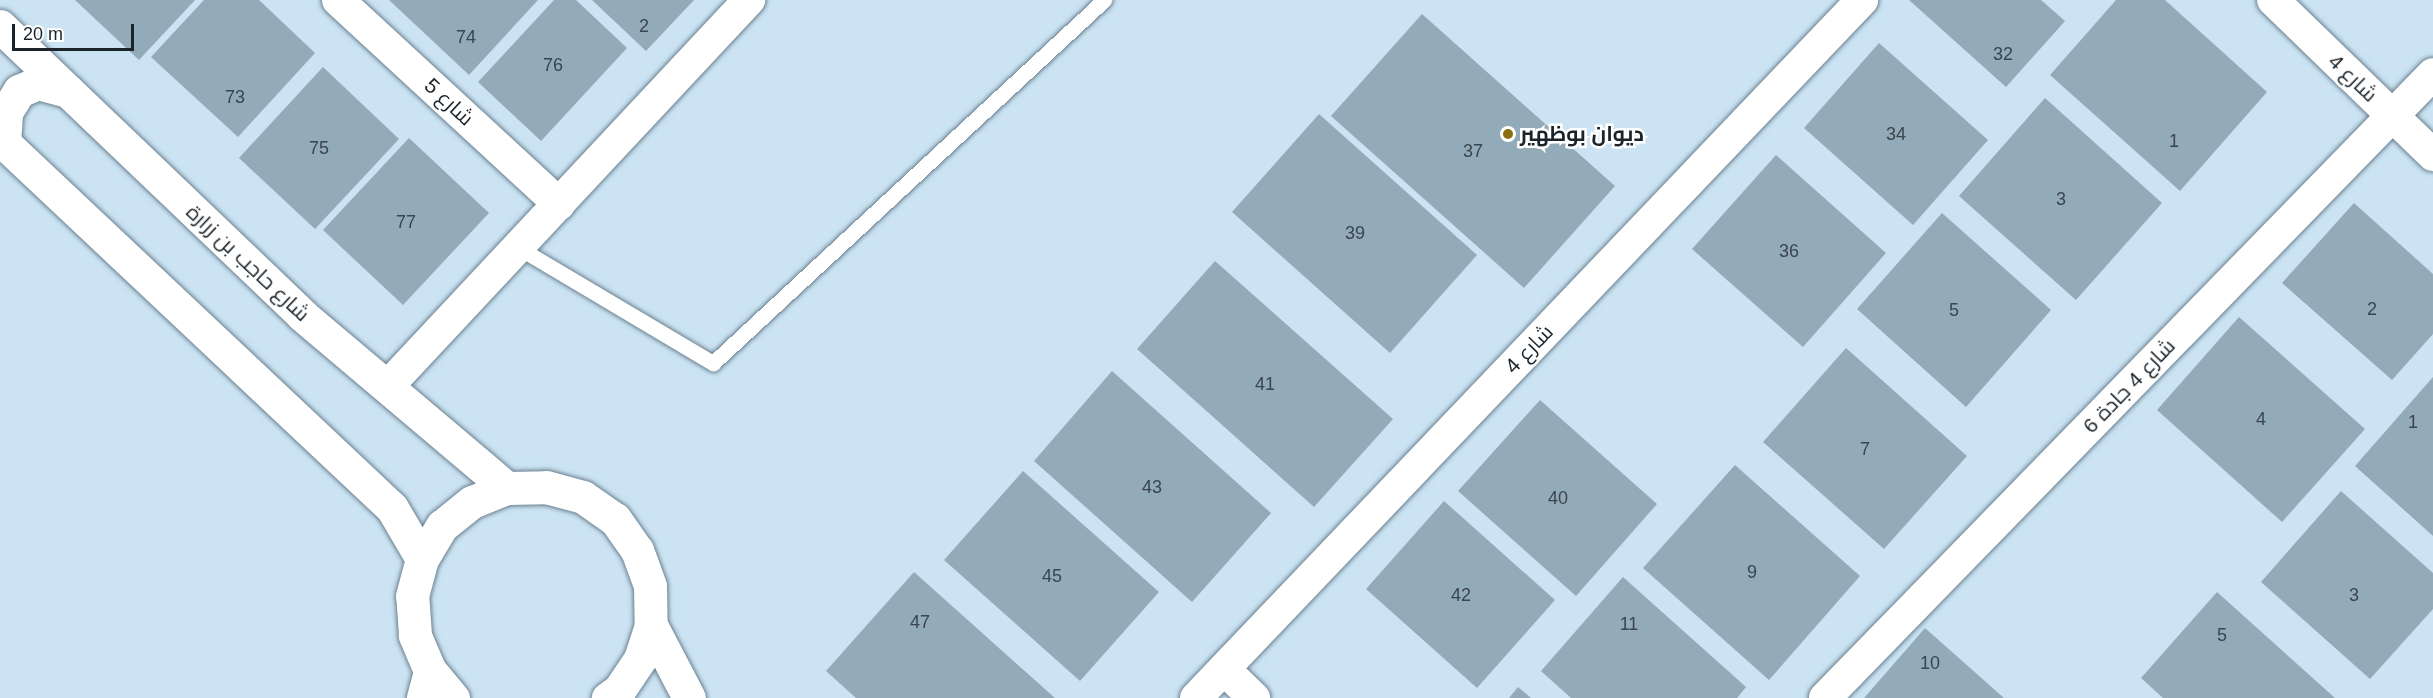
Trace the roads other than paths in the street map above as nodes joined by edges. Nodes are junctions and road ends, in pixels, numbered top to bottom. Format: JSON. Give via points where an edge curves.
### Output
{"nodes":[{"id":1,"x":338,"y":0,"type":"edge"},
{"id":2,"x":750,"y":0,"type":"edge"},
{"id":3,"x":1104,"y":0,"type":"edge"},
{"id":4,"x":1862,"y":0,"type":"edge"},
{"id":5,"x":2273,"y":0,"type":"edge"},
{"id":6,"x":2,"y":39,"type":"edge"},
{"id":7,"x":2433,"y":74,"type":"edge"},
{"id":8,"x":68,"y":91,"type":"junction"},
{"id":9,"x":2392,"y":116,"type":"junction"},
{"id":10,"x":2,"y":141,"type":"edge"},
{"id":11,"x":2433,"y":155,"type":"edge"},
{"id":12,"x":559,"y":204,"type":"junction"},
{"id":13,"x":519,"y":248,"type":"junction"},
{"id":14,"x":388,"y":386,"type":"junction"},
{"id":15,"x":507,"y":488,"type":"junction"},
{"id":16,"x":422,"y":559,"type":"junction"},
{"id":17,"x":651,"y":624,"type":"junction"},
{"id":18,"x":1224,"y":669,"type":"junction"},
{"id":19,"x":427,"y":685,"type":"edge"},
{"id":20,"x":453,"y":698,"type":"edge"},
{"id":21,"x":608,"y":698,"type":"edge"},
{"id":22,"x":689,"y":698,"type":"edge"},
{"id":23,"x":1196,"y":698,"type":"edge"},
{"id":24,"x":1254,"y":698,"type":"edge"},
{"id":25,"x":1825,"y":698,"type":"edge"}],
"edges":[{"from":1,"to":12,"type":"street","name":"شارع 5"},
{"from":2,"to":12,"type":"street"},
{"from":3,"to":13,"type":"lane","via":[[713,363]]},
{"from":4,"to":18,"type":"street","name":"شارع 4"},
{"from":5,"to":9,"type":"street","name":"شارع 4"},
{"from":6,"to":8,"type":"street","name":"شارع حاجب بن زرارة"},
{"from":7,"to":9,"type":"street","name":"شارع 4 جادة 6"},
{"from":8,"to":10,"type":"street","via":[[38,83],[19,91],[6,112]]},
{"from":8,"to":14,"type":"street","name":"شارع حاجب بن زرارة","via":[[302,315]]},
{"from":9,"to":11,"type":"street","name":"شارع 4"},
{"from":9,"to":25,"type":"street","name":"شارع 4 جادة 6"},
{"from":10,"to":16,"type":"street","via":[[392,508]]},
{"from":12,"to":13,"type":"street"},
{"from":13,"to":14,"type":"street"},
{"from":14,"to":15,"type":"street","name":"شارع حاجب بن زرارة"},
{"from":15,"to":16,"type":"street","via":[[472,502],[442,526]]},
{"from":15,"to":17,"type":"street","via":[[546,487],[583,497],[615,519],[638,550],[650,586]]},
{"from":16,"to":19,"type":"street","via":[[412,597],[415,635]]},
{"from":17,"to":21,"type":"street","via":[[640,659],[619,690]]},
{"from":17,"to":22,"type":"street"},
{"from":18,"to":23,"type":"street","name":"شارع 4"},
{"from":18,"to":24,"type":"street"},
{"from":19,"to":20,"type":"street"}]}
